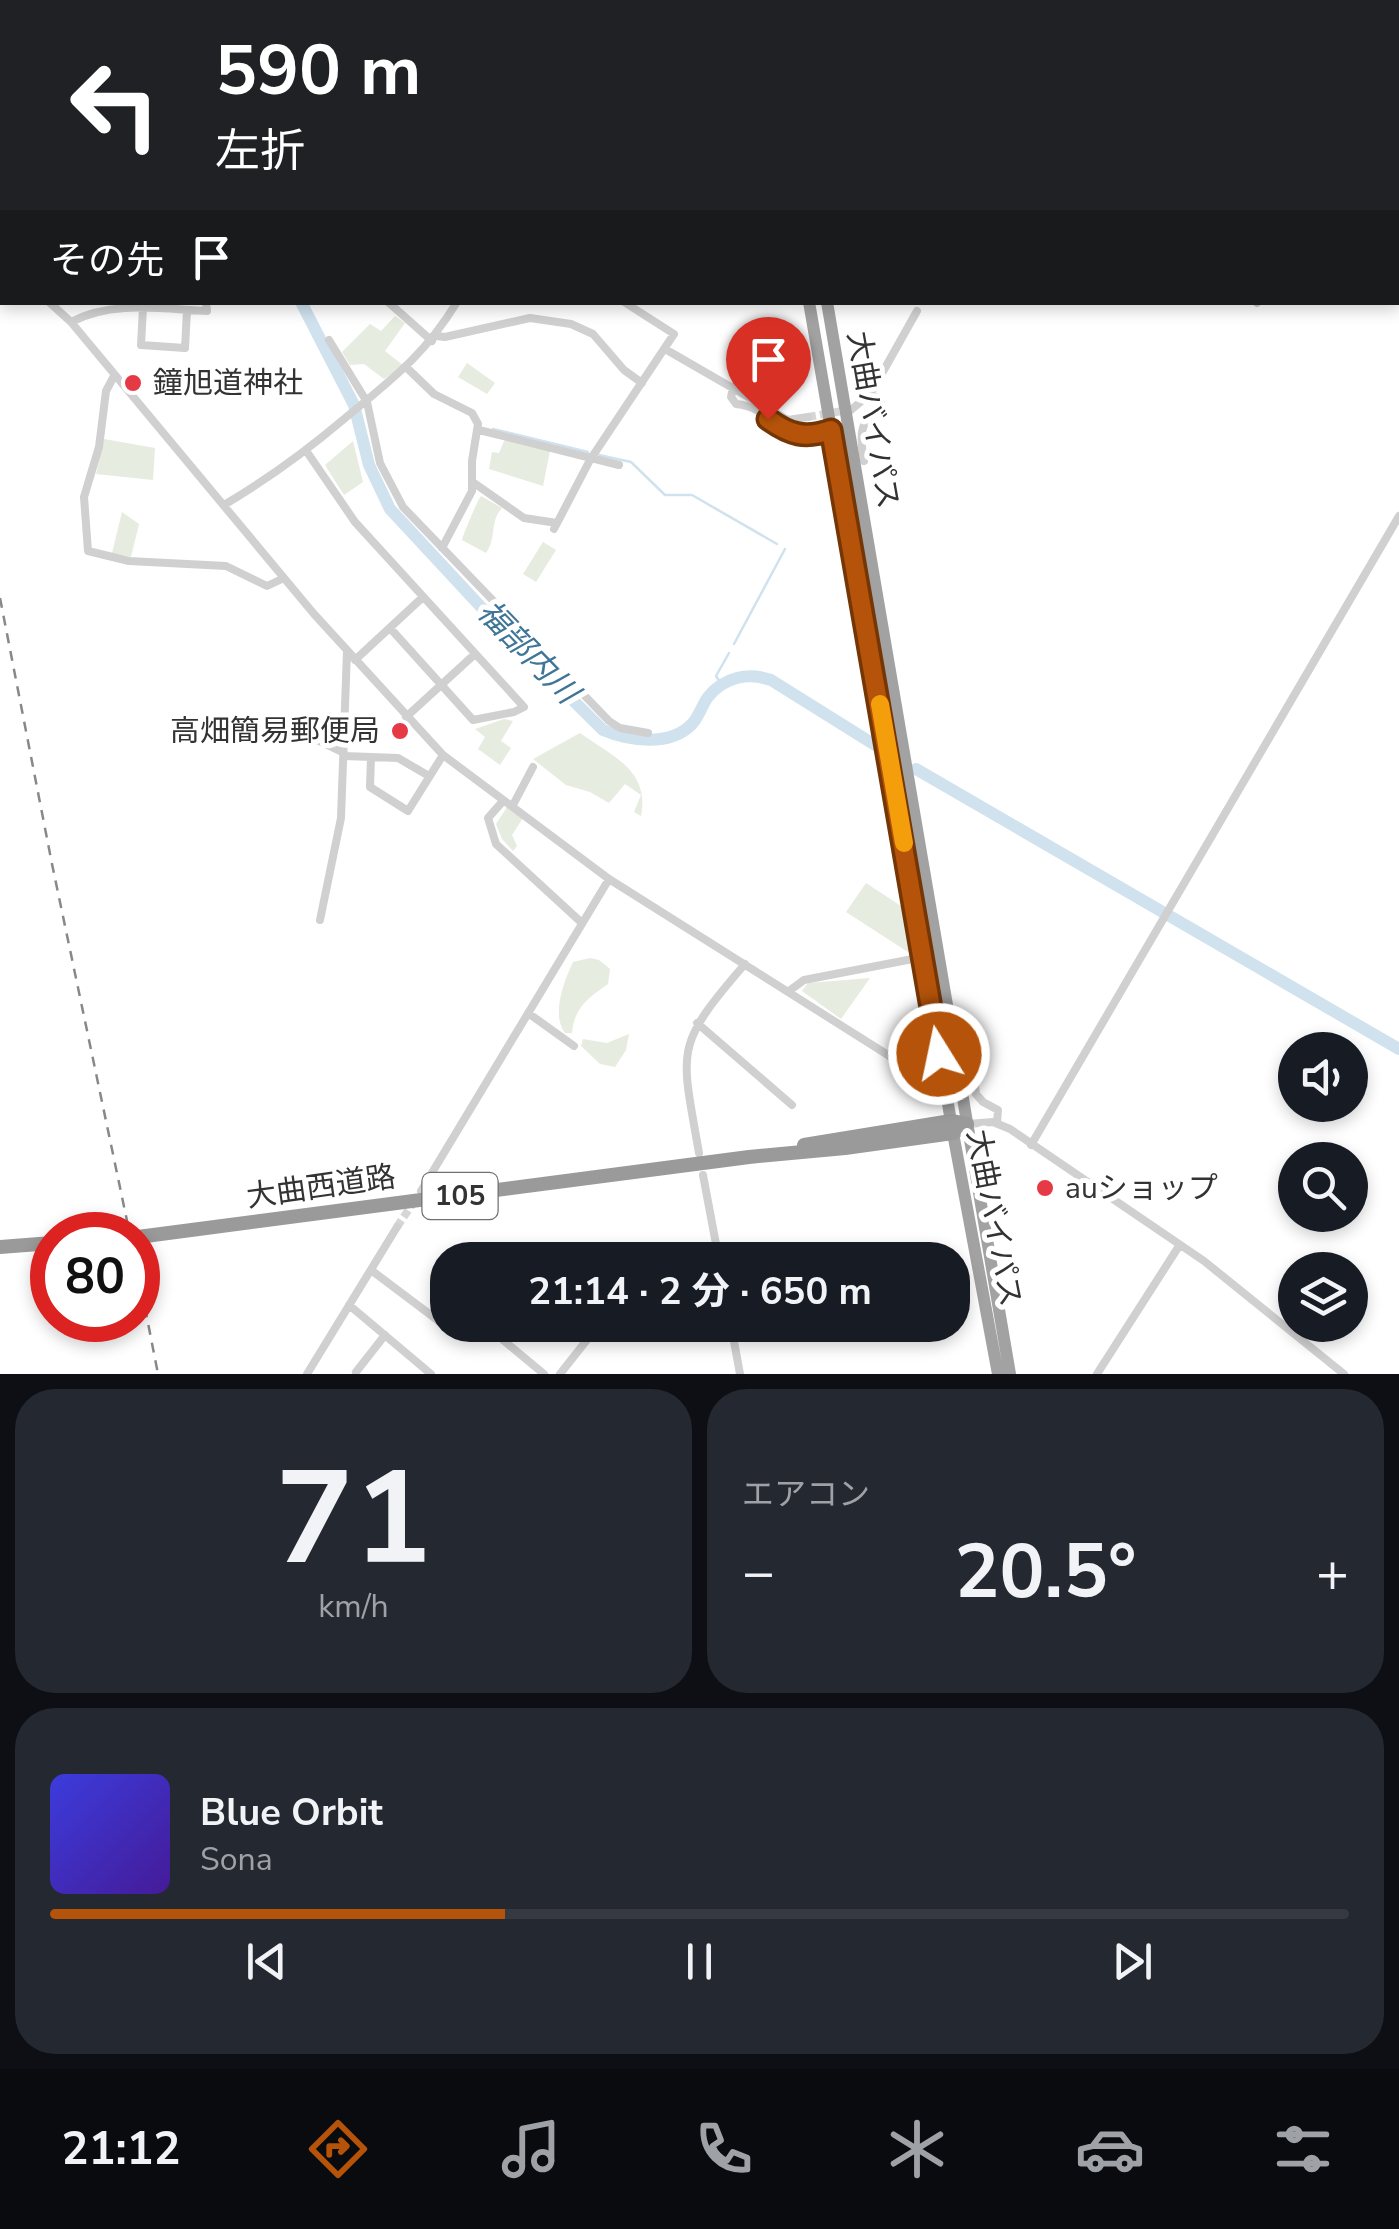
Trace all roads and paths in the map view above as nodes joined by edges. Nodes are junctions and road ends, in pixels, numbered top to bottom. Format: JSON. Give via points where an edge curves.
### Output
{"nodes":[{"id":1,"x":52,"y":305,"type":"edge"},
{"id":2,"x":206,"y":305,"type":"edge"},
{"id":3,"x":392,"y":305,"type":"edge"},
{"id":4,"x":455,"y":305,"type":"edge"},
{"id":5,"x":629,"y":305,"type":"edge"},
{"id":6,"x":810,"y":305,"type":"edge"},
{"id":7,"x":828,"y":305,"type":"edge"},
{"id":8,"x":143,"y":308,"type":"junction"},
{"id":9,"x":187,"y":310,"type":"junction"},
{"id":10,"x":917,"y":311,"type":"dead end"},
{"id":11,"x":70,"y":322,"type":"junction"},
{"id":12,"x":434,"y":338,"type":"junction"},
{"id":13,"x":329,"y":340,"type":"dead end"},
{"id":14,"x":665,"y":349,"type":"junction"},
{"id":15,"x":406,"y":366,"type":"junction"},
{"id":16,"x":114,"y":376,"type":"junction"},
{"id":17,"x":642,"y":382,"type":"junction"},
{"id":18,"x":733,"y":387,"type":"junction"},
{"id":19,"x":870,"y":393,"type":"junction"},
{"id":20,"x":364,"y":404,"type":"junction"},
{"id":21,"x":851,"y":410,"type":"tunnel mouth"},
{"id":22,"x":808,"y":416,"type":"tunnel mouth"},
{"id":23,"x":479,"y":430,"type":"junction"},
{"id":24,"x":831,"y":430,"type":"junction"},
{"id":25,"x":308,"y":452,"type":"junction"},
{"id":26,"x":855,"y":457,"type":"junction"},
{"id":27,"x":592,"y":458,"type":"junction"},
{"id":28,"x":619,"y":465,"type":"dead end"},
{"id":29,"x":474,"y":484,"type":"junction"},
{"id":30,"x":224,"y":505,"type":"junction"},
{"id":31,"x":1399,"y":516,"type":"edge"},
{"id":32,"x":442,"y":548,"type":"junction"},
{"id":33,"x":284,"y":578,"type":"junction"},
{"id":34,"x":423,"y":597,"type":"junction"},
{"id":35,"x":390,"y":628,"type":"junction"},
{"id":36,"x":347,"y":651,"type":"junction"},
{"id":37,"x":475,"y":654,"type":"junction"},
{"id":38,"x":355,"y":660,"type":"junction"},
{"id":39,"x":441,"y":684,"type":"junction"},
{"id":40,"x":406,"y":717,"type":"junction"},
{"id":41,"x":296,"y":730,"type":"dead end"},
{"id":42,"x":648,"y":733,"type":"dead end"},
{"id":43,"x":344,"y":755,"type":"junction"},
{"id":44,"x":443,"y":755,"type":"junction"},
{"id":45,"x":370,"y":757,"type":"junction"},
{"id":46,"x":533,"y":766,"type":"dead end"},
{"id":47,"x":429,"y":776,"type":"junction"},
{"id":48,"x":508,"y":803,"type":"junction"},
{"id":49,"x":609,"y":879,"type":"junction"},
{"id":50,"x":320,"y":920,"type":"dead end"},
{"id":51,"x":582,"y":923,"type":"junction"},
{"id":52,"x":923,"y":957,"type":"junction"},
{"id":53,"x":745,"y":964,"type":"junction"},
{"id":54,"x":789,"y":991,"type":"junction"},
{"id":55,"x":528,"y":1013,"type":"junction"},
{"id":56,"x":697,"y":1022,"type":"junction"},
{"id":57,"x":953,"y":1036,"type":"junction"},
{"id":58,"x":574,"y":1046,"type":"dead end"},
{"id":59,"x":918,"y":1074,"type":"dead end"},
{"id":60,"x":792,"y":1105,"type":"dead end"},
{"id":61,"x":997,"y":1122,"type":"junction"},
{"id":62,"x":968,"y":1124,"type":"junction"},
{"id":63,"x":952,"y":1127,"type":"junction"},
{"id":64,"x":1030,"y":1145,"type":"junction"},
{"id":65,"x":699,"y":1153,"type":"dead end"},
{"id":66,"x":703,"y":1175,"type":"dead end"},
{"id":67,"x":422,"y":1190,"type":"dead end"},
{"id":68,"x":397,"y":1227,"type":"tunnel mouth"},
{"id":69,"x":160,"y":1235,"type":"edge"},
{"id":70,"x":716,"y":1242,"type":"edge"},
{"id":71,"x":30,"y":1245,"type":"edge"},
{"id":72,"x":1179,"y":1246,"type":"junction"},
{"id":73,"x":0,"y":1247,"type":"edge"},
{"id":74,"x":371,"y":1270,"type":"junction"},
{"id":75,"x":349,"y":1304,"type":"junction"},
{"id":76,"x":385,"y":1335,"type":"junction"},
{"id":77,"x":585,"y":1342,"type":"edge"},
{"id":78,"x":734,"y":1342,"type":"edge"},
{"id":79,"x":311,"y":1372,"type":"edge"},
{"id":80,"x":356,"y":1372,"type":"edge"},
{"id":81,"x":431,"y":1374,"type":"edge"},
{"id":82,"x":544,"y":1374,"type":"edge"},
{"id":83,"x":560,"y":1374,"type":"edge"},
{"id":84,"x":740,"y":1374,"type":"edge"},
{"id":85,"x":998,"y":1374,"type":"edge"},
{"id":86,"x":1010,"y":1374,"type":"edge"},
{"id":87,"x":1097,"y":1374,"type":"edge"},
{"id":88,"x":1344,"y":1374,"type":"edge"}],
"edges":[{"from":1,"to":11,"type":"street"},
{"from":2,"to":9,"type":"street","via":[[207,311]]},
{"from":3,"to":12,"type":"street"},
{"from":4,"to":12,"type":"street"},
{"from":5,"to":14,"type":"street","via":[[674,334]]},
{"from":6,"to":24,"type":"highway","name":"大曲バイパス"},
{"from":7,"to":26,"type":"highway","name":"大曲バイパス"},
{"from":8,"to":9,"type":"street"},
{"from":8,"to":9,"type":"street","via":[[142,344],[185,348]]},
{"from":8,"to":11,"type":"street","via":[[100,310]]},
{"from":10,"to":19,"type":"street"},
{"from":11,"to":16,"type":"street"},
{"from":12,"to":15,"type":"street"},
{"from":12,"to":17,"type":"street","via":[[530,318],[552,320],[593,334]]},
{"from":13,"to":20,"type":"street"},
{"from":14,"to":17,"type":"street"},
{"from":14,"to":18,"type":"street"},
{"from":15,"to":20,"type":"street"},
{"from":15,"to":23,"type":"street","via":[[434,394],[472,413]]},
{"from":16,"to":30,"type":"street"},
{"from":16,"to":33,"type":"street","via":[[84,497],[88,551],[129,561],[226,566],[267,586]]},
{"from":17,"to":27,"type":"street"},
{"from":18,"to":22,"type":"street","via":[[788,420]]},
{"from":18,"to":24,"type":"street","via":[[736,404],[788,433]]},
{"from":19,"to":21,"type":"street"},
{"from":19,"to":26,"type":"street","via":[[880,408],[861,431],[864,461]]},
{"from":20,"to":25,"type":"street"},
{"from":20,"to":32,"type":"street","via":[[390,487]]},
{"from":23,"to":27,"type":"street"},
{"from":23,"to":29,"type":"street"},
{"from":24,"to":52,"type":"highway","name":"大曲バイパス"},
{"from":25,"to":30,"type":"street"},
{"from":25,"to":34,"type":"street","via":[[355,522]]},
{"from":26,"to":57,"type":"highway","name":"大曲バイパス"},
{"from":27,"to":28,"type":"street"},
{"from":27,"to":29,"type":"street","via":[[555,526],[524,518]]},
{"from":29,"to":32,"type":"street"},
{"from":30,"to":33,"type":"street"},
{"from":31,"to":64,"type":"street"},
{"from":32,"to":42,"type":"street","via":[[609,721]]},
{"from":33,"to":36,"type":"street"},
{"from":34,"to":35,"type":"street"},
{"from":34,"to":37,"type":"street"},
{"from":35,"to":38,"type":"street"},
{"from":35,"to":39,"type":"street"},
{"from":36,"to":38,"type":"street"},
{"from":36,"to":43,"type":"street"},
{"from":37,"to":39,"type":"street"},
{"from":37,"to":39,"type":"street","via":[[524,708],[473,720]]},
{"from":38,"to":40,"type":"street"},
{"from":39,"to":40,"type":"street"},
{"from":40,"to":44,"type":"street"},
{"from":41,"to":43,"type":"street"},
{"from":43,"to":45,"type":"street"},
{"from":43,"to":50,"type":"street","via":[[340,828]]},
{"from":44,"to":47,"type":"street"},
{"from":44,"to":48,"type":"street"},
{"from":45,"to":47,"type":"street","via":[[398,758]]},
{"from":45,"to":47,"type":"street","via":[[370,787],[408,812]]},
{"from":46,"to":48,"type":"street"},
{"from":48,"to":49,"type":"street"},
{"from":48,"to":51,"type":"street","via":[[488,818],[496,844]]},
{"from":49,"to":51,"type":"street"},
{"from":49,"to":53,"type":"street"},
{"from":51,"to":55,"type":"street"},
{"from":52,"to":54,"type":"street","via":[[804,980]]},
{"from":52,"to":63,"type":"highway","name":"大曲バイパス"},
{"from":53,"to":54,"type":"street"},
{"from":53,"to":56,"type":"street"},
{"from":54,"to":59,"type":"street"},
{"from":55,"to":58,"type":"street"},
{"from":55,"to":67,"type":"street"},
{"from":56,"to":60,"type":"street"},
{"from":56,"to":65,"type":"street","via":[[685,1072]]},
{"from":57,"to":61,"type":"street","via":[[970,1042],[976,1094],[998,1110]]},
{"from":57,"to":62,"type":"highway","name":"大曲バイパス"},
{"from":61,"to":62,"type":"street"},
{"from":61,"to":64,"type":"street"},
{"from":62,"to":63,"type":"highway","name":"大曲西道路"},
{"from":62,"to":86,"type":"highway","name":"大曲バイパス"},
{"from":63,"to":69,"type":"highway","name":"大曲西道路","number":"105","via":[[863,1134],[750,1157]]},
{"from":63,"to":85,"type":"highway","name":"大曲バイパス"},
{"from":64,"to":72,"type":"street"},
{"from":66,"to":70,"type":"street"},
{"from":68,"to":74,"type":"street"},
{"from":71,"to":73,"type":"highway"},
{"from":72,"to":87,"type":"street"},
{"from":72,"to":88,"type":"street"},
{"from":74,"to":75,"type":"street"},
{"from":74,"to":82,"type":"street","via":[[444,1325],[497,1334]]},
{"from":75,"to":76,"type":"street"},
{"from":75,"to":79,"type":"street"},
{"from":76,"to":80,"type":"street"},
{"from":76,"to":81,"type":"street"},
{"from":77,"to":83,"type":"street"},
{"from":78,"to":84,"type":"street"}]}
